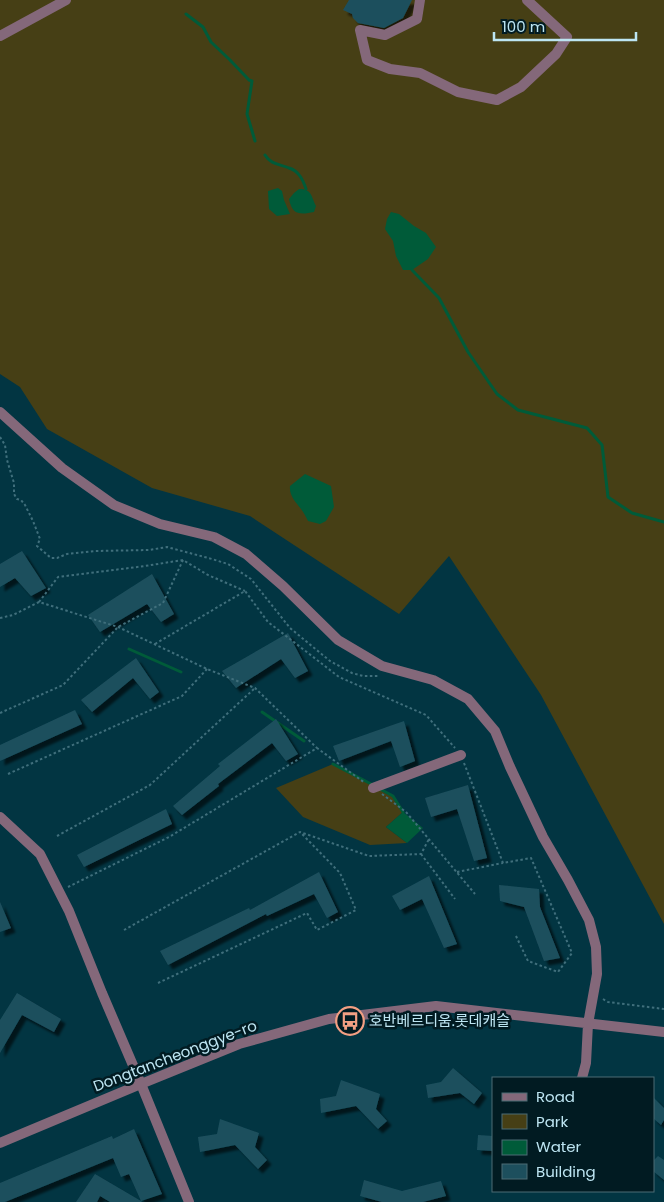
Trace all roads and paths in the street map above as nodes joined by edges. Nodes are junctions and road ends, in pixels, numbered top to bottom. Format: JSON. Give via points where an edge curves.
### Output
{"nodes":[{"id":1,"x":66,"y":0,"type":"edge"},
{"id":2,"x":420,"y":0,"type":"edge"},
{"id":3,"x":527,"y":0,"type":"edge"},
{"id":4,"x":0,"y":36,"type":"edge"},
{"id":5,"x":0,"y":412,"type":"edge"},
{"id":6,"x":0,"y":438,"type":"edge"},
{"id":7,"x":183,"y":560,"type":"junction"},
{"id":8,"x":245,"y":591,"type":"dead end"},
{"id":9,"x":39,"y":602,"type":"junction"},
{"id":10,"x":0,"y":618,"type":"edge"},
{"id":11,"x":118,"y":627,"type":"junction"},
{"id":12,"x":207,"y":669,"type":"junction"},
{"id":13,"x":378,"y":676,"type":"dead end"},
{"id":14,"x":254,"y":688,"type":"junction"},
{"id":15,"x":0,"y":713,"type":"edge"},
{"id":16,"x":316,"y":748,"type":"junction"},
{"id":17,"x":461,"y":755,"type":"dead end"},
{"id":18,"x":8,"y":774,"type":"dead end"},
{"id":19,"x":373,"y":788,"type":"junction"},
{"id":20,"x":0,"y":817,"type":"edge"},
{"id":21,"x":300,"y":832,"type":"junction"},
{"id":22,"x":56,"y":836,"type":"dead end"},
{"id":23,"x":429,"y":839,"type":"junction"},
{"id":24,"x":421,"y":854,"type":"junction"},
{"id":25,"x":503,"y":863,"type":"dead end"},
{"id":26,"x":457,"y":872,"type":"junction"},
{"id":27,"x":59,"y":892,"type":"junction"},
{"id":28,"x":475,"y":894,"type":"dead end"},
{"id":29,"x":455,"y":899,"type":"dead end"},
{"id":30,"x":124,"y":930,"type":"dead end"},
{"id":31,"x":158,"y":983,"type":"dead end"},
{"id":32,"x":602,"y":997,"type":"dead end"},
{"id":33,"x":664,"y":1009,"type":"edge"},
{"id":34,"x":588,"y":1024,"type":"junction"},
{"id":35,"x":664,"y":1032,"type":"edge"},
{"id":36,"x":582,"y":1077,"type":"edge"},
{"id":37,"x":140,"y":1084,"type":"junction"},
{"id":38,"x":0,"y":1144,"type":"edge"},
{"id":39,"x":189,"y":1202,"type":"edge"}],
"edges":[{"from":1,"to":4,"type":"street"},
{"from":2,"to":3,"type":"street","via":[[417,20],[385,35],[360,30],[367,60],[390,69],[420,73],[458,92],[497,100],[522,87],[556,54],[567,37]]},
{"from":5,"to":34,"type":"street","via":[[62,468],[114,505],[160,524],[214,537],[246,554],[338,640],[382,666],[432,680],[468,699],[495,731],[543,837],[589,920],[596,947],[597,974]]},
{"from":6,"to":13,"type":"path","via":[[14,494],[33,521],[40,539],[37,546],[51,558],[95,551],[167,547],[228,564],[251,579],[290,628],[330,661],[352,673]]},
{"from":7,"to":8,"type":"path"},
{"from":7,"to":9,"type":"path","via":[[58,577]]},
{"from":7,"to":11,"type":"path","via":[[163,602]]},
{"from":9,"to":10,"type":"path","via":[[14,615]]},
{"from":9,"to":11,"type":"path"},
{"from":11,"to":12,"type":"path"},
{"from":11,"to":15,"type":"path","via":[[63,685]]},
{"from":12,"to":14,"type":"path"},
{"from":12,"to":18,"type":"path","via":[[182,696]]},
{"from":14,"to":16,"type":"path"},
{"from":14,"to":22,"type":"path","via":[[150,784]]},
{"from":16,"to":19,"type":"path"},
{"from":16,"to":27,"type":"path","via":[[168,837]]},
{"from":17,"to":19,"type":"street"},
{"from":19,"to":23,"type":"path","via":[[406,812]]},
{"from":20,"to":27,"type":"street","via":[[40,854]]},
{"from":21,"to":24,"type":"path","via":[[369,856]]},
{"from":21,"to":30,"type":"path"},
{"from":21,"to":31,"type":"path","via":[[340,873],[356,910],[317,930],[308,913]]},
{"from":23,"to":24,"type":"path"},
{"from":23,"to":26,"type":"path"},
{"from":24,"to":29,"type":"path"},
{"from":25,"to":26,"type":"path"},
{"from":26,"to":28,"type":"path"},
{"from":27,"to":37,"type":"street"},
{"from":32,"to":33,"type":"path","via":[[608,1002]]},
{"from":34,"to":35,"type":"street","name":"Dongtancheonggye-ro"},
{"from":34,"to":36,"type":"street"},
{"from":34,"to":37,"type":"street","name":"Dongtancheonggye-ro","via":[[436,1006],[329,1018],[240,1044]]},
{"from":37,"to":38,"type":"street","name":"Dongtancheonggye-ro"},
{"from":37,"to":39,"type":"street"}]}
